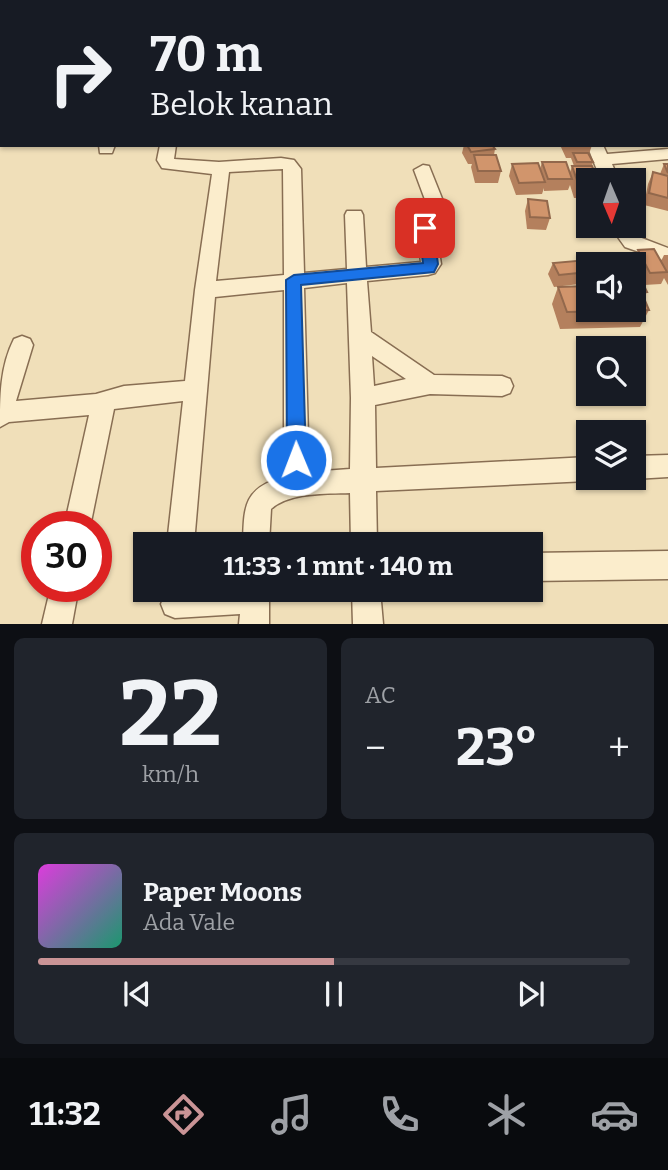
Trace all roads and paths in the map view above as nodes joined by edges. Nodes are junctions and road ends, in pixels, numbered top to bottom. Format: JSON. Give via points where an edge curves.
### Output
{"nodes":[{"id":1,"x":168,"y":147,"type":"edge"},
{"id":2,"x":599,"y":153,"type":"edge"},
{"id":3,"x":668,"y":154,"type":"edge"},
{"id":4,"x":219,"y":167,"type":"junction"},
{"id":5,"x":424,"y":170,"type":"dead end"},
{"id":6,"x":354,"y":215,"type":"dead end"},
{"id":7,"x":629,"y":238,"type":"edge"},
{"id":8,"x":668,"y":255,"type":"edge"},
{"id":9,"x":357,"y":275,"type":"junction"},
{"id":10,"x":294,"y":280,"type":"junction"},
{"id":11,"x":205,"y":289,"type":"junction"},
{"id":12,"x":360,"y":336,"type":"junction"},
{"id":13,"x":22,"y":345,"type":"dead end"},
{"id":14,"x":430,"y":384,"type":"junction"},
{"id":15,"x":502,"y":386,"type":"dead end"},
{"id":16,"x":195,"y":390,"type":"junction"},
{"id":17,"x":363,"y":398,"type":"junction"},
{"id":18,"x":103,"y":404,"type":"junction"},
{"id":19,"x":1,"y":415,"type":"edge"},
{"id":20,"x":668,"y":466,"type":"edge"},
{"id":21,"x":646,"y":467,"type":"edge"},
{"id":22,"x":576,"y":470,"type":"edge"},
{"id":23,"x":363,"y":480,"type":"junction"},
{"id":24,"x":297,"y":486,"type":"junction"},
{"id":25,"x":80,"y":511,"type":"edge"},
{"id":26,"x":182,"y":532,"type":"edge"},
{"id":27,"x":256,"y":532,"type":"edge"},
{"id":28,"x":364,"y":532,"type":"edge"},
{"id":29,"x":668,"y":565,"type":"edge"},
{"id":30,"x":543,"y":568,"type":"edge"},
{"id":31,"x":62,"y":602,"type":"edge"},
{"id":32,"x":367,"y":602,"type":"edge"},
{"id":33,"x":254,"y":604,"type":"edge"},
{"id":34,"x":175,"y":606,"type":"edge"},
{"id":35,"x":57,"y":624,"type":"edge"},
{"id":36,"x":368,"y":624,"type":"edge"}],
"edges":[{"from":1,"to":4,"type":"street","via":[[168,164]]},
{"from":2,"to":3,"type":"street"},
{"from":4,"to":10,"type":"street","via":[[281,163],[292,169]]},
{"from":4,"to":11,"type":"street"},
{"from":5,"to":9,"type":"street","via":[[440,216],[425,223],[428,268]]},
{"from":6,"to":9,"type":"street"},
{"from":7,"to":8,"type":"street"},
{"from":9,"to":10,"type":"street"},
{"from":9,"to":12,"type":"street"},
{"from":10,"to":11,"type":"street"},
{"from":10,"to":24,"type":"street"},
{"from":11,"to":16,"type":"street"},
{"from":12,"to":14,"type":"street"},
{"from":12,"to":17,"type":"street"},
{"from":13,"to":19,"type":"street"},
{"from":14,"to":15,"type":"street"},
{"from":14,"to":17,"type":"street"},
{"from":16,"to":18,"type":"street","via":[[124,396]]},
{"from":16,"to":26,"type":"street"},
{"from":17,"to":23,"type":"street"},
{"from":18,"to":19,"type":"street"},
{"from":18,"to":25,"type":"street"},
{"from":20,"to":21,"type":"street"},
{"from":22,"to":23,"type":"street"},
{"from":23,"to":24,"type":"street"},
{"from":23,"to":28,"type":"street"},
{"from":24,"to":27,"type":"street","via":[[261,501]]},
{"from":29,"to":30,"type":"street"},
{"from":31,"to":35,"type":"street"},
{"from":32,"to":36,"type":"street"},
{"from":33,"to":34,"type":"street"}]}
